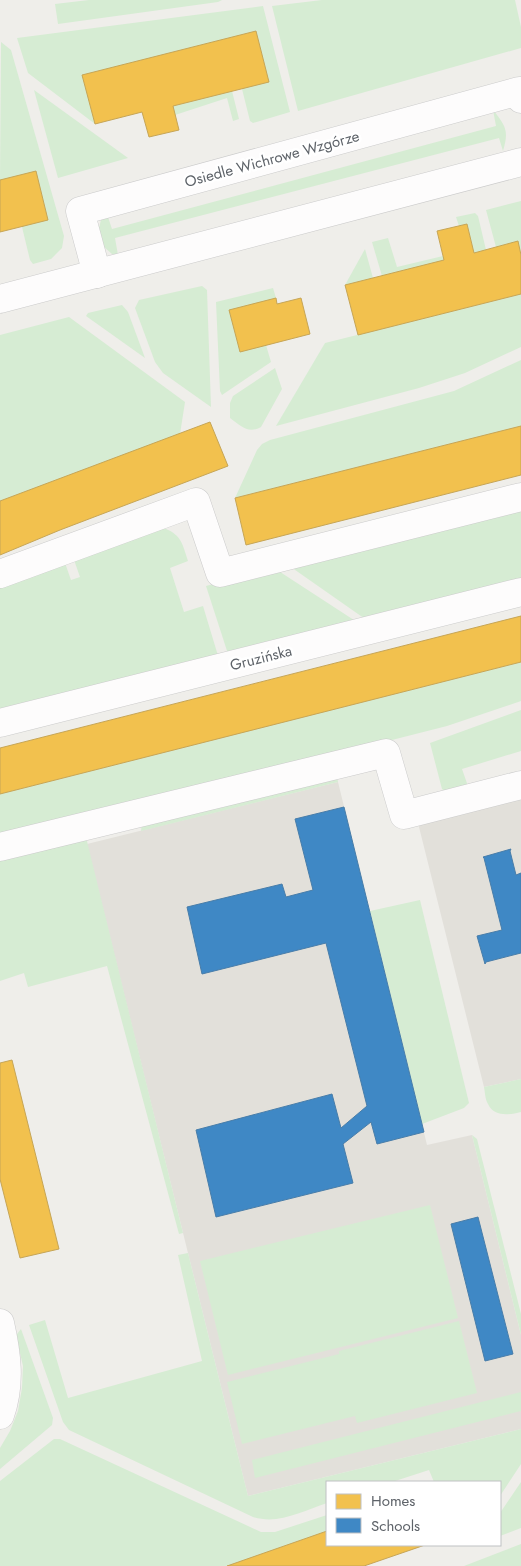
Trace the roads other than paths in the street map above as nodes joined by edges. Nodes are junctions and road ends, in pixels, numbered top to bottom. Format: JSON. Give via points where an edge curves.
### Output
{"nodes":[{"id":1,"x":521,"y":99,"type":"edge"},
{"id":2,"x":521,"y":162,"type":"edge"},
{"id":3,"x":97,"y":274,"type":"junction"},
{"id":4,"x":0,"y":299,"type":"edge"},
{"id":5,"x":521,"y":497,"type":"edge"},
{"id":6,"x":0,"y":574,"type":"edge"},
{"id":7,"x":521,"y":592,"type":"edge"},
{"id":8,"x":0,"y":724,"type":"edge"},
{"id":9,"x":521,"y":786,"type":"edge"},
{"id":10,"x":0,"y":847,"type":"edge"},
{"id":11,"x":0,"y":1323,"type":"edge"},
{"id":12,"x":0,"y":1415,"type":"edge"}],
"edges":[{"from":1,"to":3,"type":"street","name":"Osiedle Wichrowe Wzgórze","via":[[519,91],[80,211]]},
{"from":2,"to":3,"type":"street"},
{"from":3,"to":4,"type":"street"},
{"from":5,"to":6,"type":"street","via":[[220,573],[196,502]]},
{"from":7,"to":8,"type":"street","name":"Gruzińska"},
{"from":9,"to":10,"type":"street","via":[[404,815],[386,753]]},
{"from":11,"to":12,"type":"street","via":[[8,1368]]}]}
